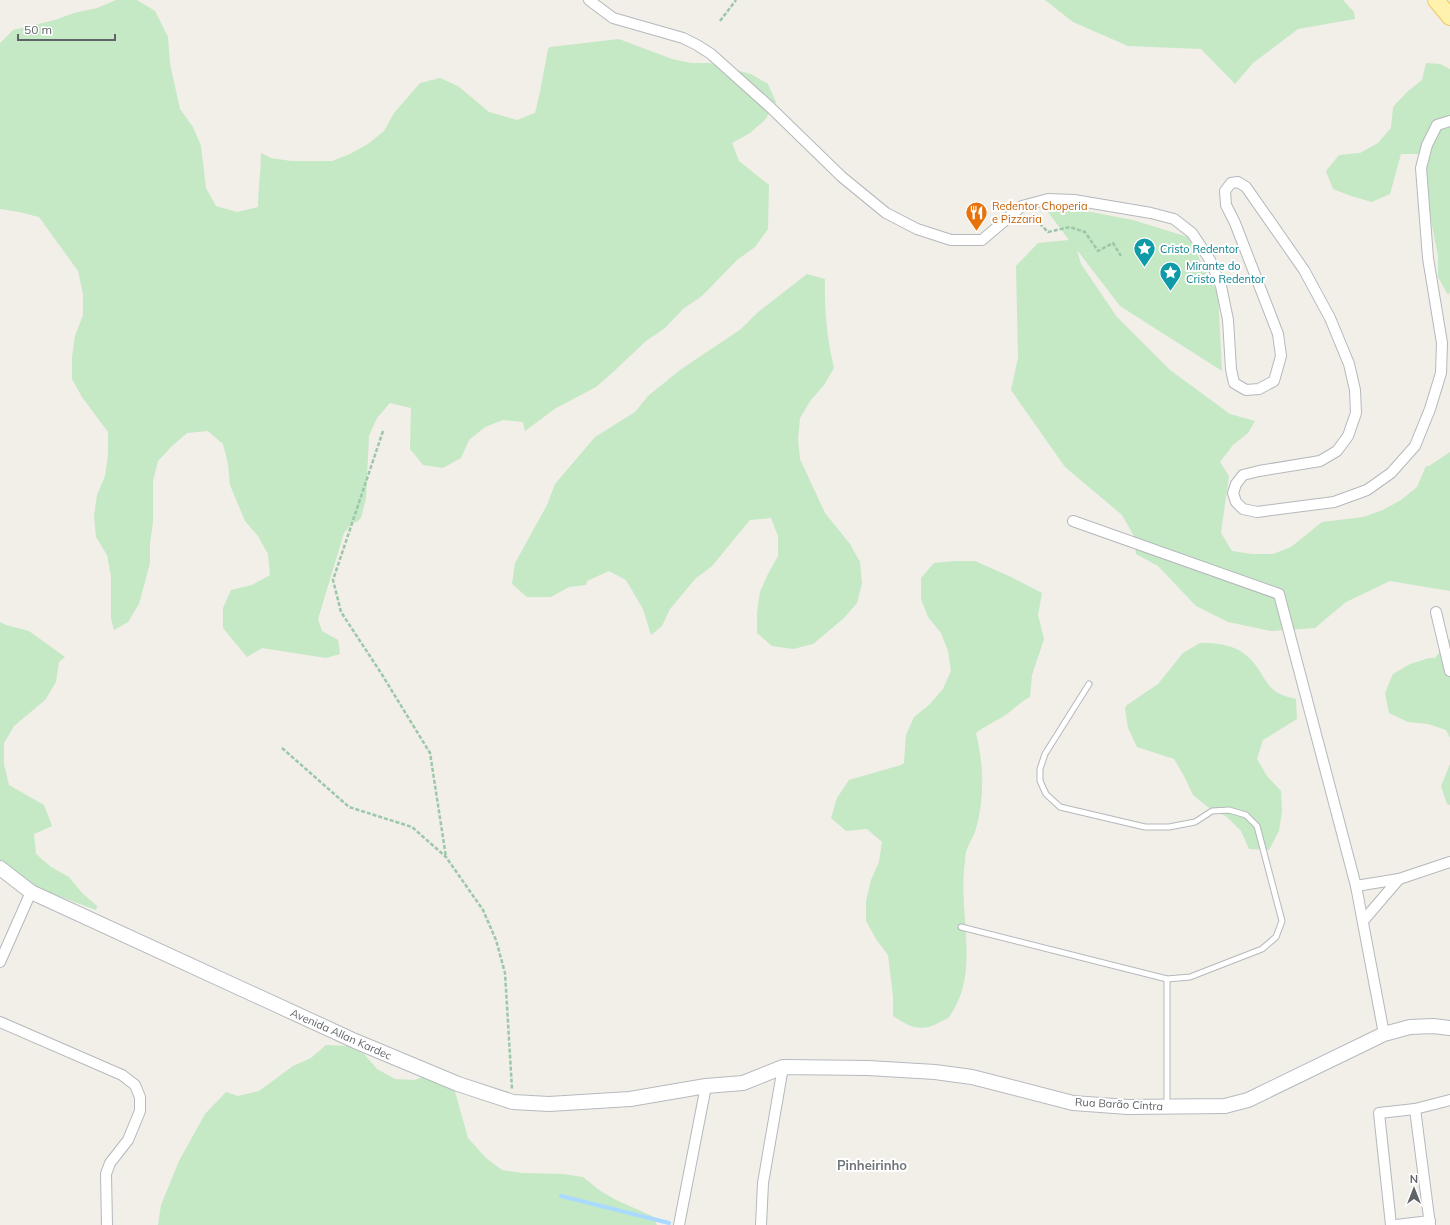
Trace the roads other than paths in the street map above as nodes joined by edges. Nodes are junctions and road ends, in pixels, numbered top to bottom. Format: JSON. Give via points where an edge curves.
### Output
{"nodes":[{"id":1,"x":589,"y":0,"type":"edge"},
{"id":2,"x":1436,"y":0,"type":"edge"},
{"id":3,"x":1450,"y":17,"type":"edge"},
{"id":4,"x":1450,"y":121,"type":"edge"},
{"id":5,"x":1073,"y":521,"type":"dead end"},
{"id":6,"x":1436,"y":612,"type":"dead end"},
{"id":7,"x":1450,"y":671,"type":"edge"},
{"id":8,"x":1089,"y":684,"type":"dead end"},
{"id":9,"x":1450,"y":862,"type":"edge"},
{"id":10,"x":0,"y":868,"type":"edge"},
{"id":11,"x":1399,"y":879,"type":"junction"},
{"id":12,"x":1356,"y":886,"type":"junction"},
{"id":13,"x":32,"y":892,"type":"junction"},
{"id":14,"x":1363,"y":921,"type":"junction"},
{"id":15,"x":961,"y":927,"type":"dead end"},
{"id":16,"x":0,"y":962,"type":"edge"},
{"id":17,"x":1167,"y":979,"type":"junction"},
{"id":18,"x":0,"y":1022,"type":"edge"},
{"id":19,"x":1450,"y":1028,"type":"edge"},
{"id":20,"x":1384,"y":1034,"type":"junction"},
{"id":21,"x":783,"y":1067,"type":"junction"},
{"id":22,"x":706,"y":1086,"type":"junction"},
{"id":23,"x":1450,"y":1100,"type":"edge"},
{"id":24,"x":1168,"y":1107,"type":"junction"},
{"id":25,"x":1415,"y":1109,"type":"junction"},
{"id":26,"x":1430,"y":1223,"type":"edge"},
{"id":27,"x":107,"y":1225,"type":"edge"},
{"id":28,"x":679,"y":1225,"type":"edge"},
{"id":29,"x":761,"y":1225,"type":"edge"},
{"id":30,"x":1391,"y":1225,"type":"edge"},
{"id":31,"x":1396,"y":1225,"type":"edge"}],
"edges":[{"from":1,"to":4,"type":"street","via":[[613,18],[683,38],[711,54],[770,106],[842,177],[886,213],[917,229],[951,240],[982,240],[1022,206],[1048,199],[1074,200],[1174,218],[1192,233],[1210,260],[1221,286],[1228,320],[1234,383],[1246,390],[1259,389],[1274,381],[1281,356],[1278,334],[1226,205],[1225,191],[1231,183],[1238,182],[1246,187],[1304,270],[1330,318],[1349,364],[1355,390],[1356,413],[1348,436],[1337,451],[1320,461],[1243,475],[1233,493],[1236,502],[1243,509],[1257,512],[1334,502],[1367,490],[1391,473],[1415,446],[1441,373],[1442,343],[1428,258],[1421,168],[1427,145],[1437,125]]},
{"from":2,"to":3,"type":"main road"},
{"from":5,"to":12,"type":"street","via":[[1279,594]]},
{"from":6,"to":7,"type":"street"},
{"from":8,"to":17,"type":"lane","via":[[1044,754],[1040,769],[1040,781],[1046,794],[1060,807],[1145,827],[1176,826],[1195,822],[1212,811],[1229,810],[1246,815],[1257,826],[1282,921],[1276,937],[1262,949],[1190,977]]},
{"from":9,"to":11,"type":"street"},
{"from":10,"to":13,"type":"street","name":"Avenida Allan Kardec"},
{"from":11,"to":12,"type":"street"},
{"from":11,"to":14,"type":"street"},
{"from":12,"to":14,"type":"street"},
{"from":13,"to":16,"type":"street"},
{"from":13,"to":22,"type":"street","name":"Avenida Allan Kardec","via":[[355,1041],[458,1084],[513,1102],[549,1104],[630,1099]]},
{"from":14,"to":20,"type":"street"},
{"from":15,"to":17,"type":"lane"},
{"from":17,"to":24,"type":"lane"},
{"from":18,"to":27,"type":"street","via":[[122,1075],[135,1085],[140,1097],[140,1112],[128,1140],[110,1162],[106,1174]]},
{"from":19,"to":20,"type":"street","name":"Rua Barão Cintra","via":[[1410,1027]]},
{"from":20,"to":24,"type":"street","name":"Rua Barão Cintra","via":[[1248,1100],[1225,1106]]},
{"from":21,"to":22,"type":"street","name":"Rua Barão Cintra","via":[[743,1083]]},
{"from":21,"to":24,"type":"street","name":"Rua Barão Cintra","via":[[935,1072],[972,1077],[1073,1103]]},
{"from":21,"to":29,"type":"street","via":[[764,1183]]},
{"from":22,"to":28,"type":"street"},
{"from":23,"to":25,"type":"street"},
{"from":25,"to":26,"type":"street"},
{"from":25,"to":30,"type":"street","via":[[1379,1113]]},
{"from":26,"to":31,"type":"street"}]}
